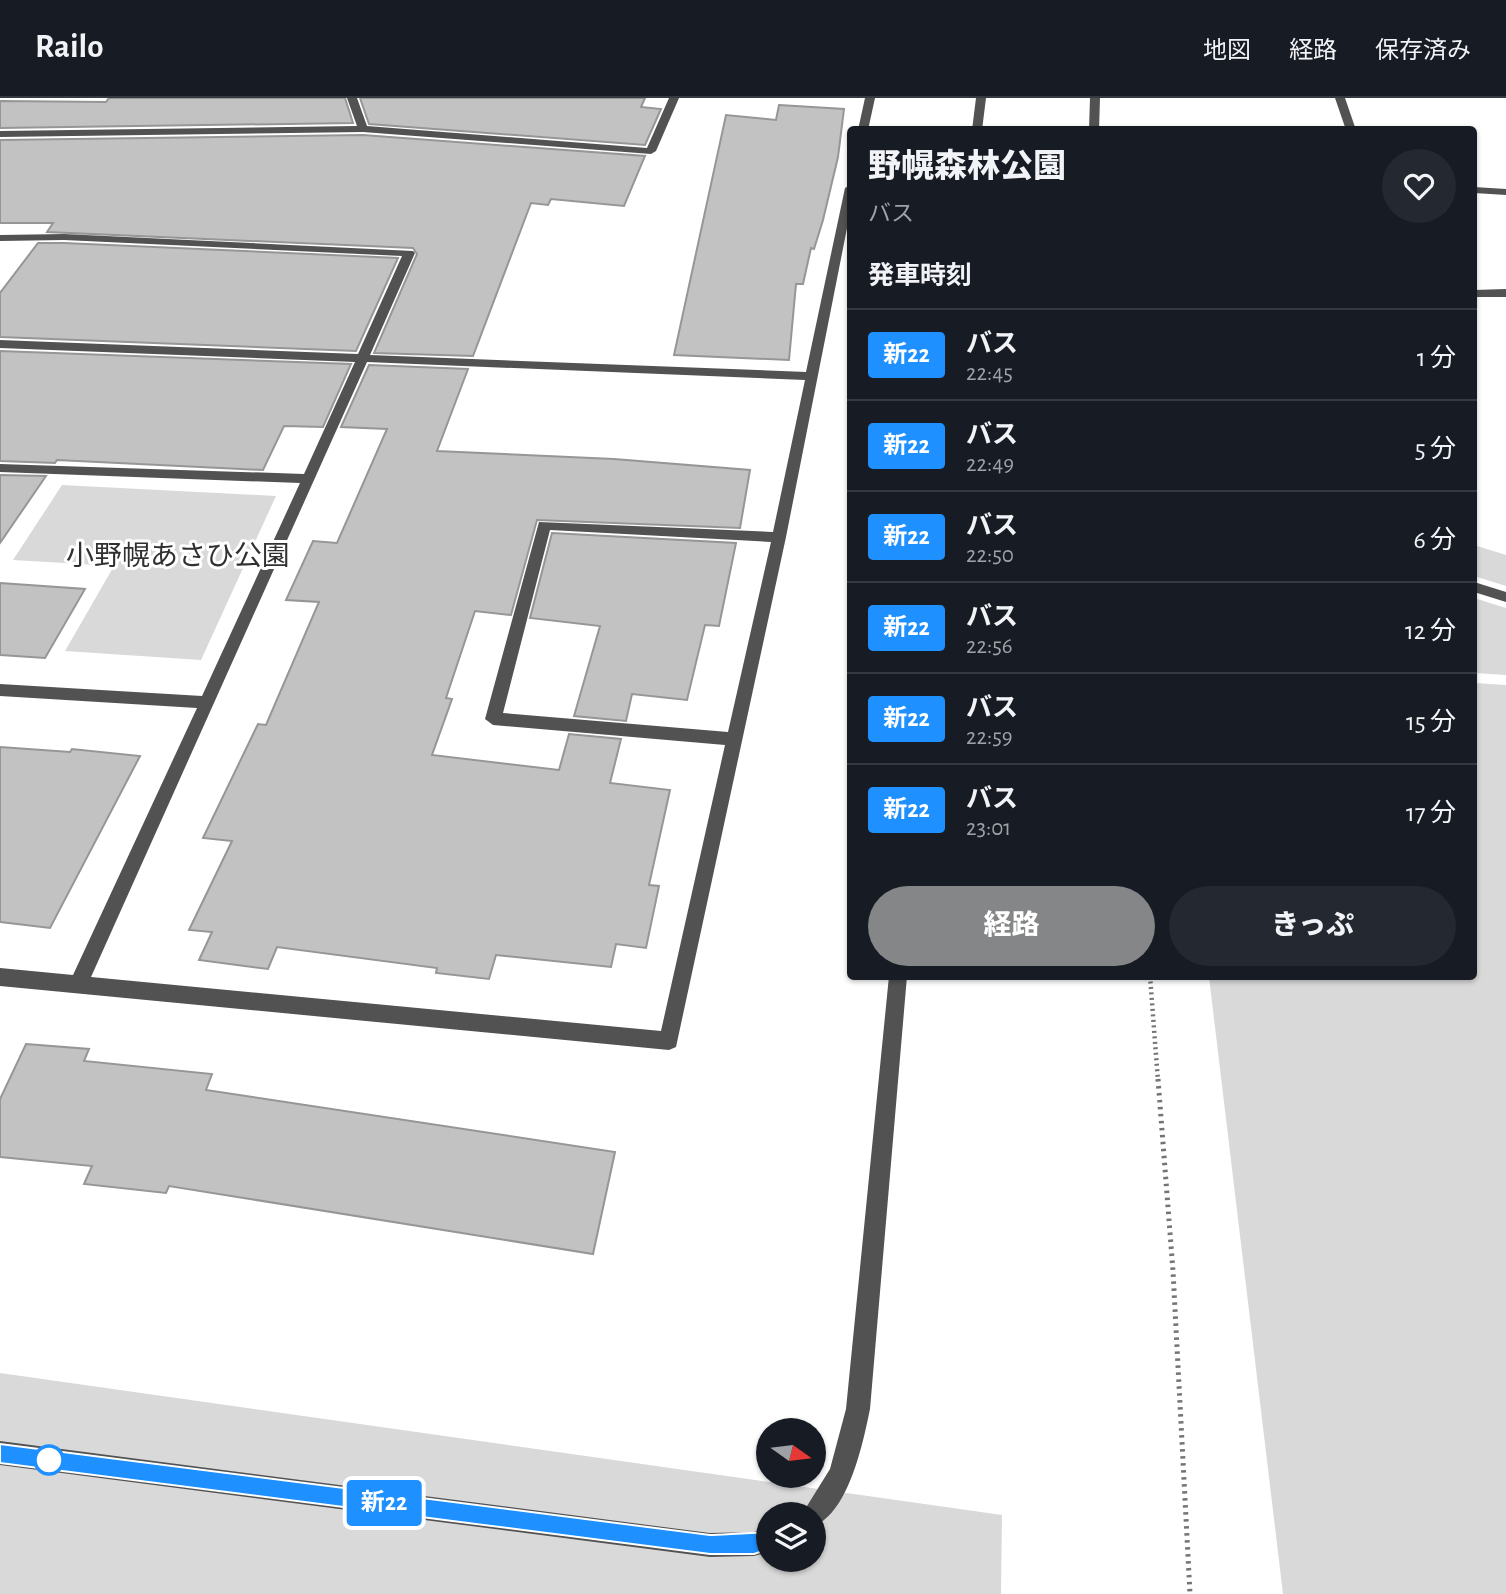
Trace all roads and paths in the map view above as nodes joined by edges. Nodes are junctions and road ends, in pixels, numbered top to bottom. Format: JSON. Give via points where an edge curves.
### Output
{"nodes":[{"id":1,"x":352,"y":98,"type":"edge"},
{"id":2,"x":674,"y":98,"type":"edge"},
{"id":3,"x":870,"y":98,"type":"edge"},
{"id":4,"x":981,"y":98,"type":"edge"},
{"id":5,"x":1095,"y":98,"type":"edge"},
{"id":6,"x":1340,"y":98,"type":"edge"},
{"id":7,"x":864,"y":126,"type":"edge"},
{"id":8,"x":978,"y":126,"type":"edge"},
{"id":9,"x":1094,"y":126,"type":"edge"},
{"id":10,"x":1350,"y":126,"type":"edge"},
{"id":11,"x":363,"y":130,"type":"junction"},
{"id":12,"x":0,"y":134,"type":"edge"},
{"id":13,"x":1477,"y":190,"type":"edge"},
{"id":14,"x":1506,"y":192,"type":"edge"},
{"id":15,"x":846,"y":232,"type":"edge"},
{"id":16,"x":0,"y":237,"type":"edge"},
{"id":17,"x":1506,"y":293,"type":"edge"},
{"id":18,"x":1477,"y":294,"type":"edge"},
{"id":19,"x":0,"y":344,"type":"edge"},
{"id":20,"x":362,"y":356,"type":"junction"},
{"id":21,"x":812,"y":376,"type":"junction"},
{"id":22,"x":0,"y":468,"type":"edge"},
{"id":23,"x":309,"y":479,"type":"junction"},
{"id":24,"x":779,"y":537,"type":"junction"},
{"id":25,"x":1477,"y":588,"type":"edge"},
{"id":26,"x":1506,"y":597,"type":"edge"},
{"id":27,"x":0,"y":690,"type":"edge"},
{"id":28,"x":206,"y":702,"type":"junction"},
{"id":29,"x":734,"y":739,"type":"junction"},
{"id":30,"x":0,"y":977,"type":"edge"},
{"id":31,"x":898,"y":980,"type":"edge"},
{"id":32,"x":1150,"y":980,"type":"edge"},
{"id":33,"x":78,"y":985,"type":"junction"},
{"id":34,"x":0,"y":1453,"type":"edge"},
{"id":35,"x":826,"y":1502,"type":"edge"},
{"id":36,"x":756,"y":1543,"type":"edge"},
{"id":37,"x":1190,"y":1594,"type":"edge"}],
"edges":[{"from":1,"to":11,"type":"street"},
{"from":2,"to":11,"type":"street","via":[[651,151]]},
{"from":3,"to":7,"type":"street"},
{"from":4,"to":8,"type":"street"},
{"from":5,"to":9,"type":"street"},
{"from":6,"to":10,"type":"street"},
{"from":11,"to":12,"type":"street"},
{"from":13,"to":14,"type":"street"},
{"from":15,"to":21,"type":"street"},
{"from":16,"to":20,"type":"street","via":[[409,253]]},
{"from":17,"to":18,"type":"street"},
{"from":19,"to":20,"type":"street"},
{"from":20,"to":21,"type":"street"},
{"from":20,"to":23,"type":"street"},
{"from":21,"to":24,"type":"street"},
{"from":22,"to":23,"type":"street"},
{"from":23,"to":28,"type":"street"},
{"from":24,"to":29,"type":"street"},
{"from":24,"to":29,"type":"street","via":[[544,525],[493,719]]},
{"from":25,"to":26,"type":"street"},
{"from":27,"to":28,"type":"street"},
{"from":28,"to":33,"type":"street"},
{"from":29,"to":33,"type":"street","via":[[669,1041]]},
{"from":30,"to":33,"type":"street"},
{"from":31,"to":35,"type":"street","via":[[858,1409],[847,1461]]},
{"from":32,"to":37,"type":"path","via":[[1173,1271]]},
{"from":34,"to":36,"type":"street","via":[[710,1545]]}]}
